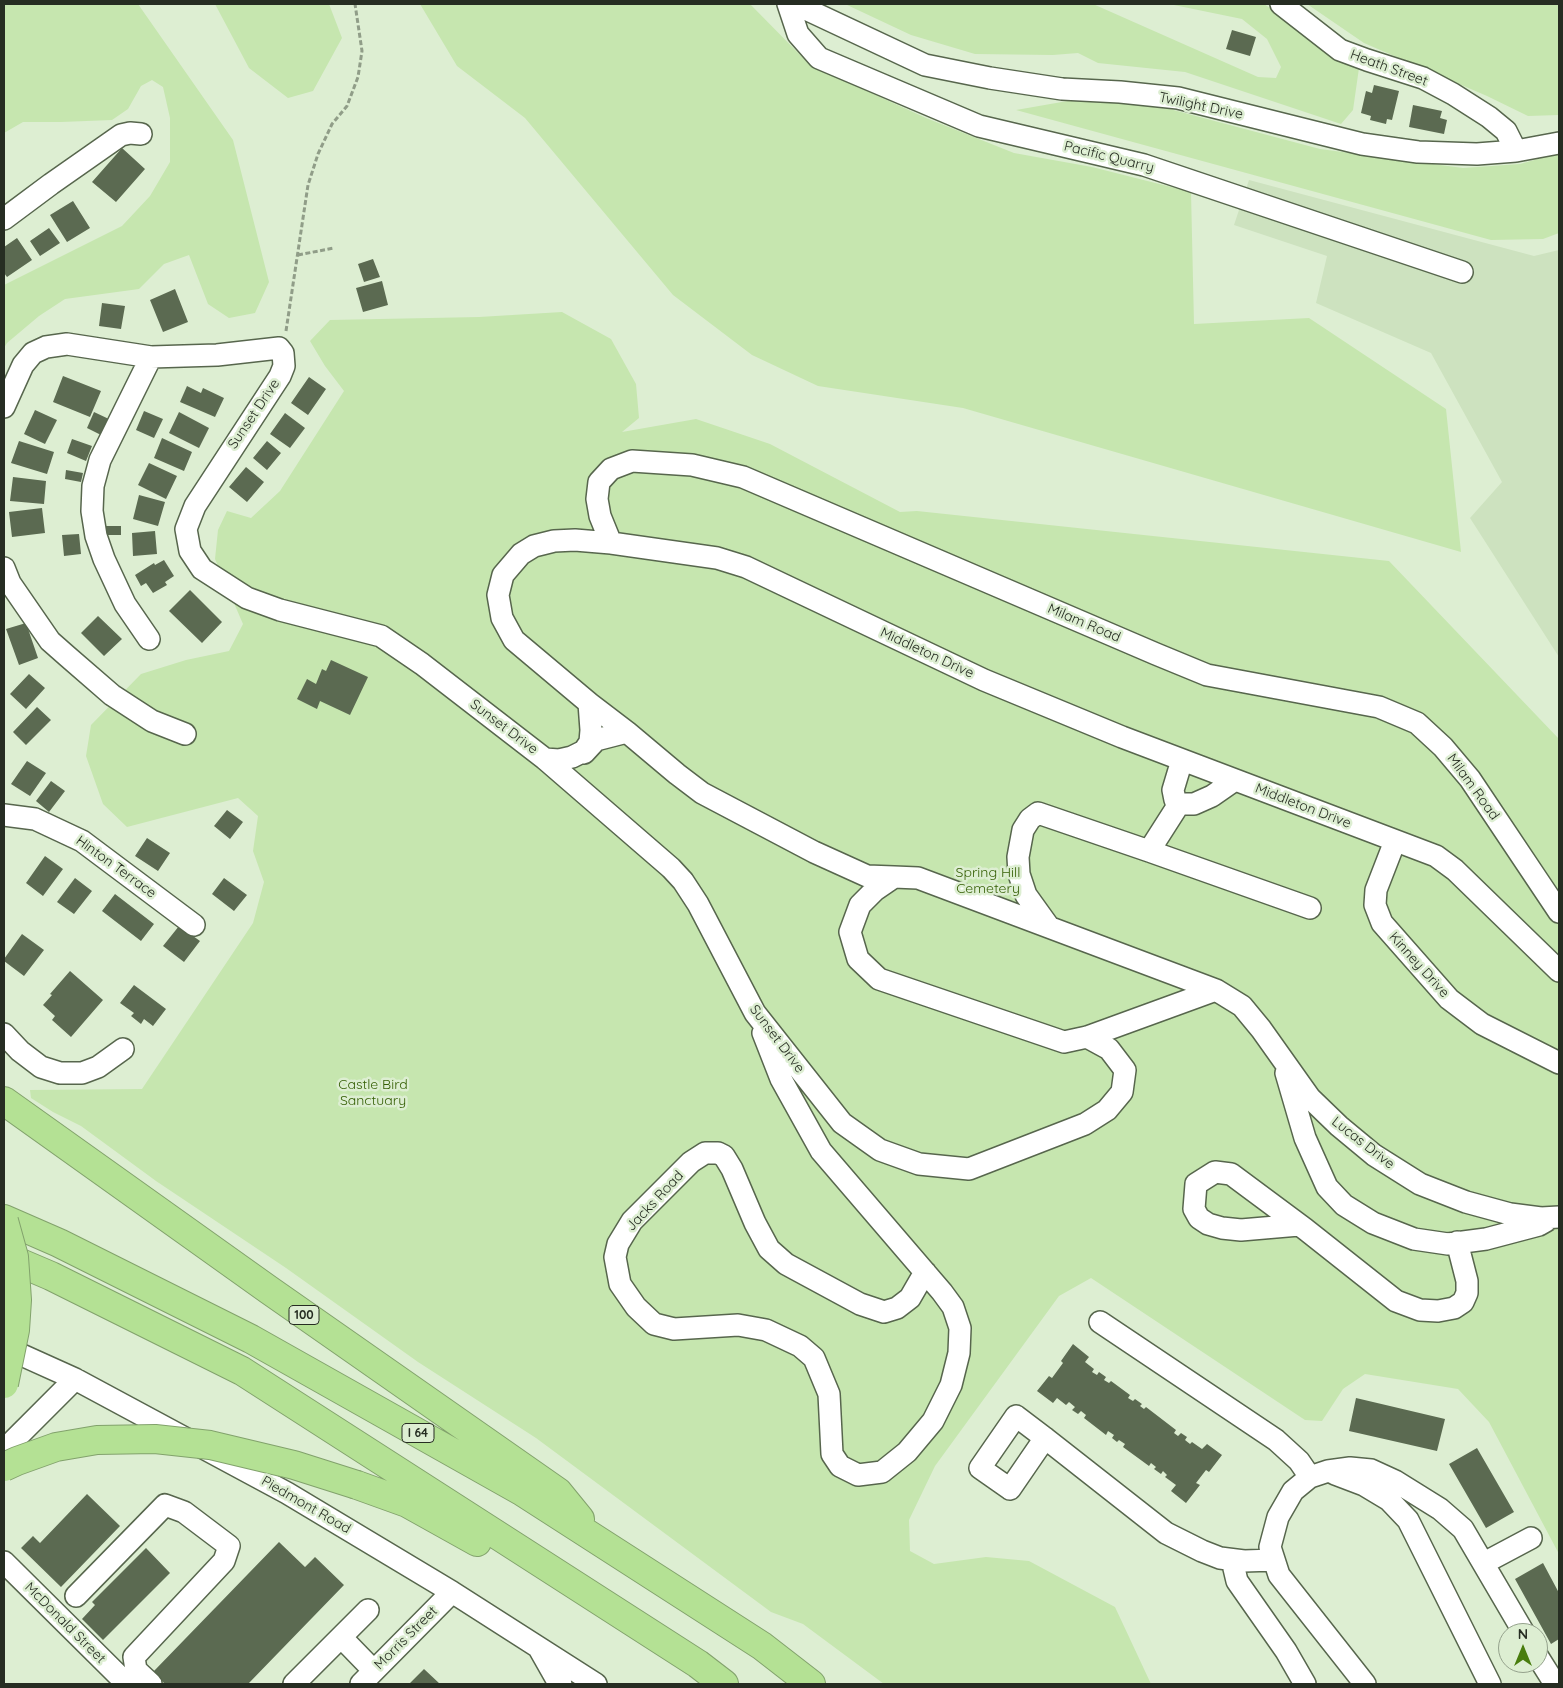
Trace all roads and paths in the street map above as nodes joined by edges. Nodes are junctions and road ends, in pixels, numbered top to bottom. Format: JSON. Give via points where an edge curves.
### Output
{"nodes":[{"id":1,"x":355,"y":4,"type":"edge"},
{"id":2,"x":788,"y":4,"type":"edge"},
{"id":3,"x":795,"y":4,"type":"edge"},
{"id":4,"x":1281,"y":4,"type":"edge"},
{"id":5,"x":141,"y":134,"type":"dead end"},
{"id":6,"x":1559,"y":143,"type":"edge"},
{"id":7,"x":1516,"y":151,"type":"junction"},
{"id":8,"x":4,"y":219,"type":"edge"},
{"id":9,"x":334,"y":248,"type":"dead end"},
{"id":10,"x":298,"y":255,"type":"junction"},
{"id":11,"x":1462,"y":272,"type":"dead end"},
{"id":12,"x":279,"y":348,"type":"junction"},
{"id":13,"x":151,"y":357,"type":"junction"},
{"id":14,"x":4,"y":407,"type":"edge"},
{"id":15,"x":610,"y":543,"type":"junction"},
{"id":16,"x":4,"y":568,"type":"edge"},
{"id":17,"x":149,"y":639,"type":"dead end"},
{"id":18,"x":589,"y":703,"type":"junction"},
{"id":19,"x":627,"y":732,"type":"junction"},
{"id":20,"x":185,"y":734,"type":"dead end"},
{"id":21,"x":584,"y":751,"type":"junction"},
{"id":22,"x":545,"y":759,"type":"junction"},
{"id":23,"x":1182,"y":760,"type":"junction"},
{"id":24,"x":1235,"y":780,"type":"junction"},
{"id":25,"x":580,"y":790,"type":"junction"},
{"id":26,"x":1179,"y":804,"type":"junction"},
{"id":27,"x":4,"y":816,"type":"edge"},
{"id":28,"x":1395,"y":840,"type":"junction"},
{"id":29,"x":1149,"y":851,"type":"junction"},
{"id":30,"x":894,"y":877,"type":"junction"},
{"id":31,"x":1310,"y":908,"type":"dead end"},
{"id":32,"x":1559,"y":912,"type":"edge"},
{"id":33,"x":194,"y":925,"type":"dead end"},
{"id":34,"x":1049,"y":927,"type":"junction"},
{"id":35,"x":1559,"y":971,"type":"edge"},
{"id":36,"x":1216,"y":990,"type":"junction"},
{"id":37,"x":755,"y":1013,"type":"junction"},
{"id":38,"x":4,"y":1034,"type":"edge"},
{"id":39,"x":1087,"y":1038,"type":"junction"},
{"id":40,"x":123,"y":1049,"type":"dead end"},
{"id":41,"x":1280,"y":1056,"type":"junction"},
{"id":42,"x":1559,"y":1063,"type":"edge"},
{"id":43,"x":4,"y":1100,"type":"edge"},
{"id":44,"x":1555,"y":1217,"type":"edge"},
{"id":45,"x":4,"y":1220,"type":"edge"},
{"id":46,"x":1299,"y":1225,"type":"dead end"},
{"id":47,"x":1457,"y":1242,"type":"junction"},
{"id":48,"x":4,"y":1256,"type":"edge"},
{"id":49,"x":925,"y":1272,"type":"junction"},
{"id":50,"x":1100,"y":1322,"type":"dead end"},
{"id":51,"x":4,"y":1347,"type":"edge"},
{"id":52,"x":75,"y":1379,"type":"junction"},
{"id":53,"x":4,"y":1384,"type":"edge"},
{"id":54,"x":1045,"y":1438,"type":"dead end"},
{"id":55,"x":4,"y":1450,"type":"edge"},
{"id":56,"x":4,"y":1467,"type":"edge"},
{"id":57,"x":1319,"y":1474,"type":"junction"},
{"id":58,"x":595,"y":1538,"type":"junction"},
{"id":59,"x":1531,"y":1538,"type":"dead end"},
{"id":60,"x":1232,"y":1560,"type":"junction"},
{"id":61,"x":1274,"y":1560,"type":"junction"},
{"id":62,"x":4,"y":1562,"type":"edge"},
{"id":63,"x":1484,"y":1564,"type":"junction"},
{"id":64,"x":452,"y":1592,"type":"junction"},
{"id":65,"x":76,"y":1596,"type":"dead end"},
{"id":66,"x":368,"y":1610,"type":"dead end"},
{"id":67,"x":1518,"y":1623,"type":"edge"},
{"id":68,"x":341,"y":1637,"type":"junction"},
{"id":69,"x":538,"y":1648,"type":"junction"},
{"id":70,"x":698,"y":1664,"type":"junction"},
{"id":71,"x":1548,"y":1673,"type":"edge"},
{"id":72,"x":367,"y":1678,"type":"edge"},
{"id":73,"x":127,"y":1684,"type":"edge"},
{"id":74,"x":151,"y":1684,"type":"edge"},
{"id":75,"x":294,"y":1684,"type":"edge"},
{"id":76,"x":561,"y":1684,"type":"edge"},
{"id":77,"x":596,"y":1684,"type":"edge"},
{"id":78,"x":724,"y":1684,"type":"edge"},
{"id":79,"x":811,"y":1684,"type":"edge"},
{"id":80,"x":1305,"y":1684,"type":"edge"},
{"id":81,"x":1364,"y":1684,"type":"edge"},
{"id":82,"x":1490,"y":1684,"type":"edge"},
{"id":83,"x":1555,"y":1684,"type":"edge"}],
"edges":[{"from":1,"to":10,"type":"path","via":[[362,51],[358,77],[347,106],[332,124],[318,154],[308,185]]},
{"from":2,"to":11,"type":"street","name":"Pacific Quarry","via":[[798,34],[819,58],[979,126],[1144,164]]},
{"from":3,"to":7,"type":"street","name":"Twilight Drive","via":[[925,65],[1062,89],[1178,98],[1372,146],[1418,152],[1477,154]]},
{"from":4,"to":7,"type":"street","name":"Heath Street","via":[[1340,50],[1423,78],[1488,116],[1506,131]]},
{"from":5,"to":8,"type":"street","via":[[122,135]]},
{"from":6,"to":7,"type":"street","name":"Twilight Drive"},
{"from":9,"to":10,"type":"path"},
{"from":10,"to":12,"type":"path","via":[[286,332]]},
{"from":12,"to":13,"type":"street","via":[[217,355]]},
{"from":12,"to":22,"type":"street","name":"Sunset Drive","via":[[283,353],[284,366],[280,376],[195,506],[186,529],[190,551],[202,569],[247,598],[280,610],[382,636]]},
{"from":13,"to":14,"type":"street","via":[[67,344],[46,347],[33,353],[23,365]]},
{"from":13,"to":17,"type":"street","via":[[100,460],[93,486],[92,512],[104,559],[125,604]]},
{"from":15,"to":18,"type":"street","name":"Middleton Drive","via":[[575,540],[534,546],[520,554],[503,575],[498,595],[502,618],[514,640]]},
{"from":15,"to":23,"type":"street","name":"Middleton Drive","via":[[718,558],[746,567],[984,680]]},
{"from":15,"to":32,"type":"street","name":"Milam Road","via":[[597,499],[599,482],[610,468],[632,461],[692,465],[743,478],[1207,675],[1379,707],[1417,723],[1443,747],[1470,779]]},
{"from":16,"to":20,"type":"street","via":[[10,583],[50,641],[112,695],[152,721]]},
{"from":18,"to":19,"type":"street","name":"Middleton Drive"},
{"from":18,"to":21,"type":"street","via":[[590,742]]},
{"from":19,"to":21,"type":"street","via":[[596,740]]},
{"from":19,"to":30,"type":"street","name":"Middleton Drive","via":[[702,793],[867,876]]},
{"from":21,"to":22,"type":"street","via":[[559,760]]},
{"from":21,"to":25,"type":"street","via":[[579,771]]},
{"from":22,"to":25,"type":"street","name":"Sunset Drive"},
{"from":23,"to":24,"type":"street","name":"Middleton Drive"},
{"from":23,"to":26,"type":"street","via":[[1173,790],[1174,800]]},
{"from":24,"to":26,"type":"street","via":[[1194,804]]},
{"from":24,"to":28,"type":"street","name":"Middleton Drive"},
{"from":25,"to":37,"type":"street","name":"Sunset Drive","via":[[683,881]]},
{"from":26,"to":29,"type":"street"},
{"from":27,"to":33,"type":"street","name":"Hinton Terrace","via":[[35,819],[82,840]]},
{"from":28,"to":35,"type":"street","name":"Middleton Drive","via":[[1436,856],[1455,870]]},
{"from":28,"to":42,"type":"street","name":"Kinney Drive","via":[[1376,890],[1375,905],[1382,923],[1449,999],[1482,1024]]},
{"from":29,"to":31,"type":"street"},
{"from":29,"to":34,"type":"street","via":[[1047,815],[1038,813],[1030,818],[1023,830],[1018,857],[1020,874],[1026,895]]},
{"from":30,"to":34,"type":"street","name":"Lucas Drive","via":[[918,878]]},
{"from":30,"to":39,"type":"street","via":[[874,890],[860,905],[850,932],[858,959],[879,979],[1064,1042]]},
{"from":34,"to":36,"type":"street","name":"Lucas Drive"},
{"from":36,"to":39,"type":"street"},
{"from":36,"to":41,"type":"street","name":"Lucas Drive","via":[[1242,1006]]},
{"from":37,"to":39,"type":"street","name":"Sunset Drive","via":[[842,1123],[880,1150],[919,1164],[969,1169],[1085,1124],[1107,1110],[1122,1092],[1125,1070],[1109,1050]]},
{"from":37,"to":49,"type":"street","name":"Jacks Road","via":[[781,1079],[821,1151]]},
{"from":38,"to":40,"type":"street","via":[[41,1067],[60,1073],[82,1073],[98,1067]]},
{"from":41,"to":44,"type":"street","name":"Lucas Drive","via":[[1310,1098],[1339,1126],[1374,1155],[1420,1184],[1466,1202],[1510,1214]]},
{"from":41,"to":47,"type":"street","via":[[1305,1138],[1327,1188],[1344,1205],[1373,1223],[1414,1238],[1448,1244]]},
{"from":43,"to":58,"type":"highway","number":"100","via":[[558,1492]]},
{"from":44,"to":47,"type":"street","via":[[1539,1225]]},
{"from":45,"to":53,"type":"highway","bridge":true,"via":[[14,1257],[17,1300],[15,1330]]},
{"from":45,"to":58,"type":"highway","number":"I 64","via":[[59,1243],[251,1339],[521,1492]]},
{"from":46,"to":47,"type":"street","via":[[1396,1301],[1420,1310],[1438,1311],[1454,1308],[1463,1302],[1467,1281]]},
{"from":48,"to":70,"type":"highway","via":[[242,1371]]},
{"from":49,"to":49,"type":"street","name":"Jacks Road","via":[[910,1298],[897,1308],[884,1312],[860,1304],[786,1264],[769,1249],[732,1169],[724,1156],[718,1153],[705,1153],[691,1162],[632,1221],[618,1244],[615,1258],[620,1284],[636,1307],[654,1324],[674,1329],[738,1325],[766,1330],[800,1346],[814,1358],[829,1394],[832,1454],[840,1466],[858,1475],[882,1472],[907,1452],[933,1422],[951,1385],[959,1353],[960,1328],[953,1307]]},
{"from":50,"to":57,"type":"street","via":[[1276,1440]]},
{"from":51,"to":52,"type":"street","name":"Piedmont Road"},
{"from":52,"to":55,"type":"street"},
{"from":52,"to":64,"type":"street","name":"Piedmont Road","via":[[287,1493]]},
{"from":54,"to":60,"type":"street","via":[[1166,1533],[1202,1551]]},
{"from":56,"to":70,"type":"highway","bridge":true,"via":[[56,1447],[97,1440],[155,1439],[210,1445],[294,1465],[406,1503]]},
{"from":57,"to":61,"type":"street","via":[[1293,1491],[1278,1517],[1270,1547]]},
{"from":57,"to":63,"type":"street","via":[[1350,1468],[1372,1470],[1395,1481],[1440,1509],[1463,1529]]},
{"from":57,"to":82,"type":"street","via":[[1364,1485],[1389,1500],[1408,1520]]},
{"from":58,"to":79,"type":"highway","number":"I 64","via":[[762,1646]]},
{"from":59,"to":63,"type":"street"},
{"from":60,"to":61,"type":"street"},
{"from":60,"to":80,"type":"street","via":[[1237,1581]]},
{"from":61,"to":81,"type":"street","via":[[1279,1575]]},
{"from":62,"to":73,"type":"street","name":"McDonald Street"},
{"from":63,"to":67,"type":"street"},
{"from":64,"to":69,"type":"street","name":"Piedmont Road"},
{"from":64,"to":72,"type":"street","name":"Morris Street"},
{"from":65,"to":74,"type":"street","via":[[165,1505],[184,1512],[229,1546],[224,1561],[134,1657],[136,1670]]},
{"from":66,"to":68,"type":"street"},
{"from":68,"to":72,"type":"street"},
{"from":68,"to":75,"type":"street"},
{"from":69,"to":76,"type":"street"},
{"from":69,"to":77,"type":"street","name":"Piedmont Road"},
{"from":70,"to":78,"type":"highway"},
{"from":71,"to":83,"type":"street"}]}
